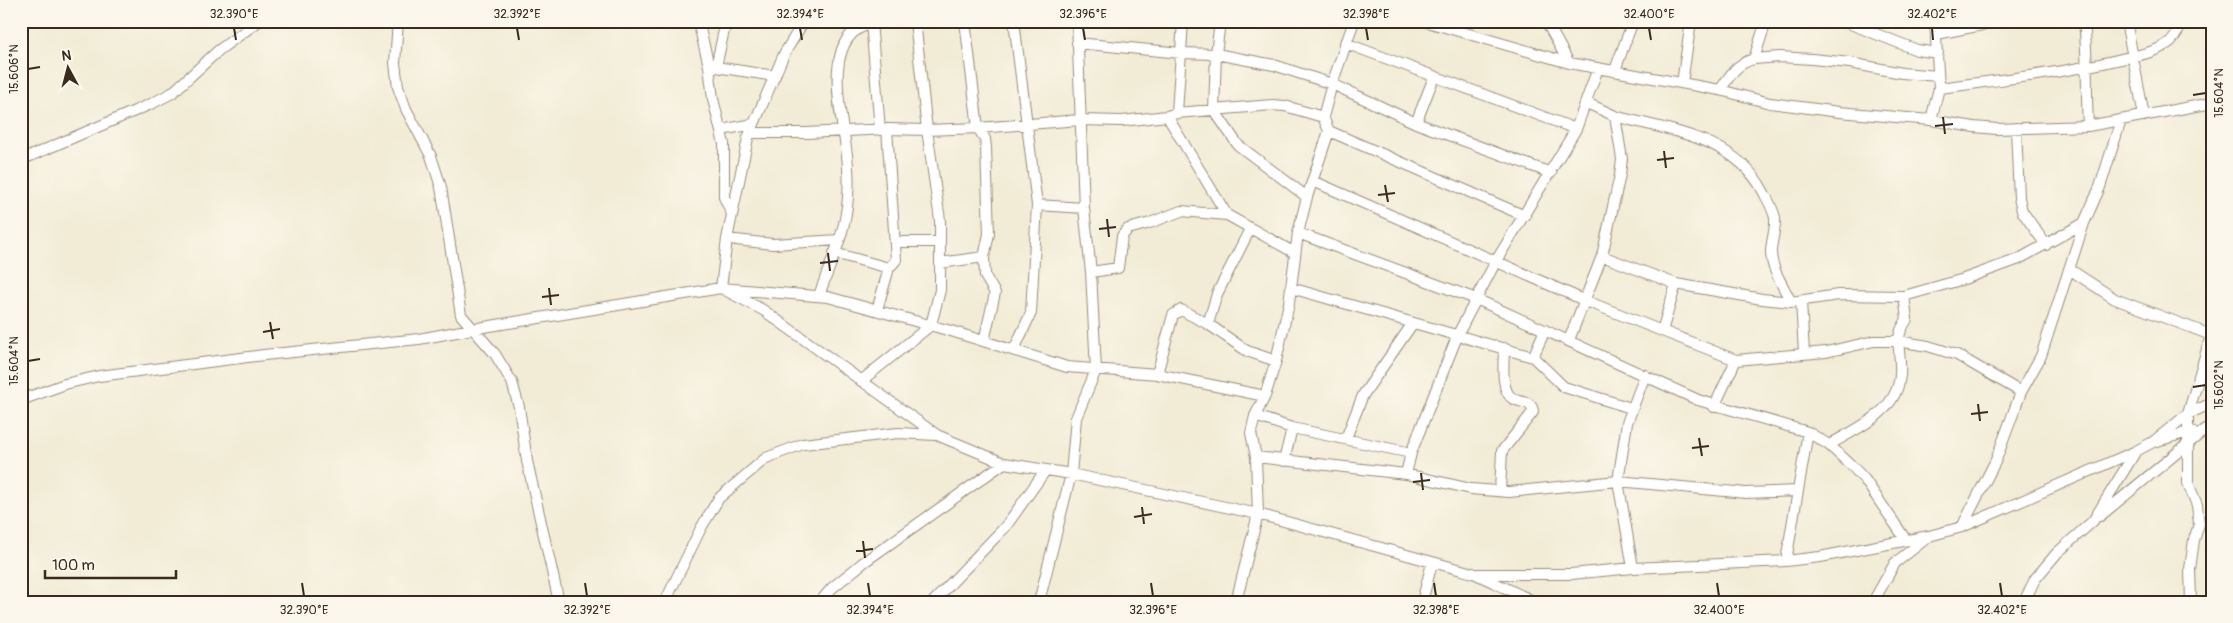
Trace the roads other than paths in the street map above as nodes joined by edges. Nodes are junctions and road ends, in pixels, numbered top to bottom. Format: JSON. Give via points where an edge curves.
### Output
{"nodes":[{"id":1,"x":259,"y":21,"type":"edge"},
{"id":2,"x":398,"y":21,"type":"edge"},
{"id":3,"x":698,"y":21,"type":"edge"},
{"id":4,"x":726,"y":21,"type":"edge"},
{"id":5,"x":804,"y":21,"type":"edge"},
{"id":6,"x":914,"y":21,"type":"edge"},
{"id":7,"x":966,"y":21,"type":"edge"},
{"id":8,"x":1014,"y":21,"type":"edge"},
{"id":9,"x":1077,"y":21,"type":"edge"},
{"id":10,"x":1183,"y":21,"type":"edge"},
{"id":11,"x":1220,"y":21,"type":"edge"},
{"id":12,"x":1354,"y":21,"type":"edge"},
{"id":13,"x":1424,"y":21,"type":"edge"},
{"id":14,"x":1633,"y":21,"type":"edge"},
{"id":15,"x":1691,"y":21,"type":"edge"},
{"id":16,"x":1766,"y":21,"type":"edge"},
{"id":17,"x":1843,"y":21,"type":"edge"},
{"id":18,"x":1935,"y":21,"type":"edge"},
{"id":19,"x":2002,"y":21,"type":"edge"},
{"id":20,"x":2084,"y":21,"type":"edge"},
{"id":21,"x":2126,"y":21,"type":"edge"},
{"id":22,"x":2183,"y":21,"type":"edge"},
{"id":23,"x":871,"y":22,"type":"edge"},
{"id":24,"x":1551,"y":24,"type":"edge"},
{"id":25,"x":1459,"y":26,"type":"edge"},
{"id":26,"x":1937,"y":34,"type":"junction"},
{"id":27,"x":1345,"y":42,"type":"junction"},
{"id":28,"x":1077,"y":43,"type":"junction"},
{"id":29,"x":1938,"y":52,"type":"junction"},
{"id":30,"x":1181,"y":53,"type":"junction"},
{"id":31,"x":1216,"y":54,"type":"junction"},
{"id":32,"x":2132,"y":57,"type":"junction"},
{"id":33,"x":1754,"y":59,"type":"junction"},
{"id":34,"x":1569,"y":63,"type":"junction"},
{"id":35,"x":712,"y":66,"type":"junction"},
{"id":36,"x":2088,"y":67,"type":"junction"},
{"id":37,"x":1598,"y":68,"type":"junction"},
{"id":38,"x":1615,"y":70,"type":"junction"},
{"id":39,"x":775,"y":76,"type":"junction"},
{"id":40,"x":1938,"y":76,"type":"junction"},
{"id":41,"x":1434,"y":77,"type":"junction"},
{"id":42,"x":1682,"y":83,"type":"junction"},
{"id":43,"x":1332,"y":84,"type":"junction"},
{"id":44,"x":1939,"y":88,"type":"junction"},
{"id":45,"x":1720,"y":90,"type":"junction"},
{"id":46,"x":1587,"y":103,"type":"junction"},
{"id":47,"x":2212,"y":103,"type":"edge"},
{"id":48,"x":1214,"y":110,"type":"junction"},
{"id":49,"x":1177,"y":113,"type":"junction"},
{"id":50,"x":1167,"y":116,"type":"junction"},
{"id":51,"x":1615,"y":116,"type":"junction"},
{"id":52,"x":2144,"y":116,"type":"junction"},
{"id":53,"x":1323,"y":117,"type":"junction"},
{"id":54,"x":1080,"y":120,"type":"junction"},
{"id":55,"x":1931,"y":120,"type":"junction"},
{"id":56,"x":2121,"y":120,"type":"junction"},
{"id":57,"x":1416,"y":123,"type":"junction"},
{"id":58,"x":1028,"y":124,"type":"junction"},
{"id":59,"x":2088,"y":126,"type":"junction"},
{"id":60,"x":978,"y":128,"type":"junction"},
{"id":61,"x":2016,"y":128,"type":"junction"},
{"id":62,"x":752,"y":129,"type":"junction"},
{"id":63,"x":884,"y":129,"type":"junction"},
{"id":64,"x":1576,"y":129,"type":"junction"},
{"id":65,"x":721,"y":130,"type":"junction"},
{"id":66,"x":926,"y":130,"type":"junction"},
{"id":67,"x":842,"y":131,"type":"junction"},
{"id":68,"x":1329,"y":131,"type":"junction"},
{"id":69,"x":21,"y":160,"type":"edge"},
{"id":70,"x":1551,"y":173,"type":"junction"},
{"id":71,"x":1313,"y":180,"type":"junction"},
{"id":72,"x":1308,"y":197,"type":"junction"},
{"id":73,"x":1037,"y":205,"type":"junction"},
{"id":74,"x":1084,"y":208,"type":"junction"},
{"id":75,"x":732,"y":214,"type":"junction"},
{"id":76,"x":1227,"y":215,"type":"junction"},
{"id":77,"x":1525,"y":216,"type":"junction"},
{"id":78,"x":2084,"y":223,"type":"junction"},
{"id":79,"x":1250,"y":229,"type":"junction"},
{"id":80,"x":1298,"y":233,"type":"junction"},
{"id":81,"x":727,"y":239,"type":"junction"},
{"id":82,"x":840,"y":240,"type":"junction"},
{"id":83,"x":895,"y":242,"type":"junction"},
{"id":84,"x":940,"y":242,"type":"junction"},
{"id":85,"x":2046,"y":245,"type":"junction"},
{"id":86,"x":834,"y":253,"type":"junction"},
{"id":87,"x":1294,"y":253,"type":"junction"},
{"id":88,"x":1602,"y":256,"type":"junction"},
{"id":89,"x":984,"y":257,"type":"junction"},
{"id":90,"x":1496,"y":261,"type":"junction"},
{"id":91,"x":940,"y":264,"type":"junction"},
{"id":92,"x":889,"y":268,"type":"junction"},
{"id":93,"x":2070,"y":269,"type":"junction"},
{"id":94,"x":1091,"y":272,"type":"junction"},
{"id":95,"x":1676,"y":284,"type":"junction"},
{"id":96,"x":721,"y":288,"type":"junction"},
{"id":97,"x":1291,"y":288,"type":"junction"},
{"id":98,"x":818,"y":296,"type":"junction"},
{"id":99,"x":1904,"y":296,"type":"junction"},
{"id":100,"x":1476,"y":298,"type":"junction"},
{"id":101,"x":1586,"y":301,"type":"junction"},
{"id":102,"x":1796,"y":301,"type":"junction"},
{"id":103,"x":877,"y":310,"type":"junction"},
{"id":104,"x":1413,"y":323,"type":"junction"},
{"id":105,"x":1208,"y":324,"type":"junction"},
{"id":106,"x":931,"y":325,"type":"junction"},
{"id":107,"x":472,"y":329,"type":"junction"},
{"id":108,"x":1545,"y":330,"type":"junction"},
{"id":109,"x":1662,"y":331,"type":"junction"},
{"id":110,"x":2211,"y":333,"type":"edge"},
{"id":111,"x":1458,"y":334,"type":"junction"},
{"id":112,"x":1569,"y":340,"type":"junction"},
{"id":113,"x":984,"y":341,"type":"junction"},
{"id":114,"x":1898,"y":341,"type":"junction"},
{"id":115,"x":1504,"y":348,"type":"junction"},
{"id":116,"x":1014,"y":350,"type":"junction"},
{"id":117,"x":1804,"y":353,"type":"junction"},
{"id":118,"x":1533,"y":357,"type":"junction"},
{"id":119,"x":1736,"y":360,"type":"junction"},
{"id":120,"x":1276,"y":361,"type":"junction"},
{"id":121,"x":1096,"y":370,"type":"junction"},
{"id":122,"x":1157,"y":374,"type":"junction"},
{"id":123,"x":1645,"y":375,"type":"junction"},
{"id":124,"x":861,"y":381,"type":"junction"},
{"id":125,"x":2021,"y":392,"type":"junction"},
{"id":126,"x":1265,"y":396,"type":"junction"},
{"id":127,"x":21,"y":400,"type":"edge"},
{"id":128,"x":2212,"y":403,"type":"edge"},
{"id":129,"x":1714,"y":406,"type":"junction"},
{"id":130,"x":1632,"y":408,"type":"junction"},
{"id":131,"x":2188,"y":414,"type":"junction"},
{"id":132,"x":1255,"y":416,"type":"junction"},
{"id":133,"x":2211,"y":425,"type":"edge"},
{"id":134,"x":1292,"y":428,"type":"junction"},
{"id":135,"x":1808,"y":432,"type":"junction"},
{"id":136,"x":2188,"y":432,"type":"junction"},
{"id":137,"x":936,"y":435,"type":"junction"},
{"id":138,"x":1346,"y":438,"type":"junction"},
{"id":139,"x":2153,"y":442,"type":"junction"},
{"id":140,"x":1829,"y":445,"type":"junction"},
{"id":141,"x":2187,"y":445,"type":"junction"},
{"id":142,"x":2136,"y":451,"type":"junction"},
{"id":143,"x":1411,"y":453,"type":"junction"},
{"id":144,"x":1256,"y":458,"type":"junction"},
{"id":145,"x":1284,"y":461,"type":"junction"},
{"id":146,"x":1004,"y":463,"type":"junction"},
{"id":147,"x":1045,"y":471,"type":"junction"},
{"id":148,"x":1071,"y":474,"type":"junction"},
{"id":149,"x":1406,"y":474,"type":"junction"},
{"id":150,"x":1618,"y":481,"type":"junction"},
{"id":151,"x":1500,"y":491,"type":"junction"},
{"id":152,"x":1797,"y":491,"type":"junction"},
{"id":153,"x":1258,"y":514,"type":"junction"},
{"id":154,"x":2094,"y":521,"type":"junction"},
{"id":155,"x":1962,"y":527,"type":"junction"},
{"id":156,"x":1929,"y":536,"type":"junction"},
{"id":157,"x":1906,"y":540,"type":"junction"},
{"id":158,"x":1786,"y":561,"type":"junction"},
{"id":159,"x":1432,"y":563,"type":"junction"},
{"id":160,"x":1633,"y":568,"type":"junction"},
{"id":161,"x":1476,"y":574,"type":"junction"},
{"id":162,"x":559,"y":602,"type":"edge"},
{"id":163,"x":665,"y":602,"type":"edge"},
{"id":164,"x":820,"y":602,"type":"edge"},
{"id":165,"x":934,"y":602,"type":"edge"},
{"id":166,"x":1039,"y":602,"type":"edge"},
{"id":167,"x":1236,"y":602,"type":"edge"},
{"id":168,"x":1422,"y":602,"type":"edge"},
{"id":169,"x":1535,"y":602,"type":"edge"},
{"id":170,"x":1873,"y":602,"type":"edge"},
{"id":171,"x":2024,"y":602,"type":"edge"},
{"id":172,"x":2191,"y":602,"type":"edge"}],
"edges":[{"from":1,"to":69,"type":"street","via":[[219,50],[172,93]]},
{"from":2,"to":107,"type":"street","via":[[395,63],[398,87],[431,156],[441,187],[462,315]]},
{"from":3,"to":35,"type":"street"},
{"from":4,"to":35,"type":"street"},
{"from":5,"to":39,"type":"street"},
{"from":6,"to":66,"type":"street"},
{"from":7,"to":60,"type":"street"},
{"from":8,"to":58,"type":"street"},
{"from":9,"to":28,"type":"street"},
{"from":10,"to":30,"type":"street"},
{"from":11,"to":31,"type":"street"},
{"from":12,"to":27,"type":"street"},
{"from":13,"to":25,"type":"street"},
{"from":14,"to":38,"type":"street"},
{"from":15,"to":42,"type":"street"},
{"from":16,"to":33,"type":"street"},
{"from":17,"to":29,"type":"street","via":[[1917,50]]},
{"from":18,"to":26,"type":"street"},
{"from":19,"to":26,"type":"street"},
{"from":20,"to":36,"type":"street"},
{"from":21,"to":32,"type":"street"},
{"from":22,"to":32,"type":"street","via":[[2170,41]]},
{"from":23,"to":63,"type":"street"},
{"from":23,"to":67,"type":"street","via":[[859,26],[851,34],[838,69],[836,86]]},
{"from":24,"to":34,"type":"street","via":[[1552,35]]},
{"from":25,"to":34,"type":"street"},
{"from":26,"to":29,"type":"street"},
{"from":27,"to":41,"type":"street"},
{"from":27,"to":43,"type":"street"},
{"from":28,"to":30,"type":"street"},
{"from":28,"to":54,"type":"street"},
{"from":29,"to":40,"type":"street"},
{"from":30,"to":31,"type":"street"},
{"from":30,"to":49,"type":"street"},
{"from":31,"to":43,"type":"street","via":[[1274,65]]},
{"from":31,"to":48,"type":"street"},
{"from":32,"to":36,"type":"street"},
{"from":32,"to":52,"type":"street"},
{"from":33,"to":40,"type":"street","via":[[1786,57],[1839,61]]},
{"from":33,"to":45,"type":"street","via":[[1737,66]]},
{"from":34,"to":37,"type":"street"},
{"from":35,"to":39,"type":"street"},
{"from":35,"to":65,"type":"street","via":[[713,99]]},
{"from":36,"to":44,"type":"street"},
{"from":36,"to":59,"type":"street"},
{"from":37,"to":38,"type":"street"},
{"from":37,"to":46,"type":"street"},
{"from":38,"to":42,"type":"street"},
{"from":39,"to":62,"type":"street"},
{"from":40,"to":44,"type":"street"},
{"from":41,"to":57,"type":"street"},
{"from":41,"to":64,"type":"street"},
{"from":42,"to":45,"type":"street"},
{"from":43,"to":53,"type":"street"},
{"from":43,"to":57,"type":"street"},
{"from":44,"to":55,"type":"street"},
{"from":45,"to":55,"type":"street","via":[[1798,108]]},
{"from":46,"to":51,"type":"street"},
{"from":46,"to":64,"type":"street"},
{"from":47,"to":52,"type":"street"},
{"from":48,"to":49,"type":"street"},
{"from":48,"to":53,"type":"street","via":[[1272,105]]},
{"from":48,"to":72,"type":"street","via":[[1238,146]]},
{"from":49,"to":50,"type":"street"},
{"from":50,"to":54,"type":"street","via":[[1122,121]]},
{"from":50,"to":76,"type":"street"},
{"from":51,"to":88,"type":"street","via":[[1622,159]]},
{"from":51,"to":102,"type":"street","via":[[1701,139],[1735,156],[1752,173],[1771,206],[1774,218],[1772,259]]},
{"from":52,"to":56,"type":"street"},
{"from":53,"to":68,"type":"street"},
{"from":54,"to":58,"type":"street"},
{"from":54,"to":74,"type":"street"},
{"from":55,"to":61,"type":"street","via":[[1974,128]]},
{"from":56,"to":59,"type":"street"},
{"from":56,"to":78,"type":"street","via":[[2100,186]]},
{"from":57,"to":70,"type":"street"},
{"from":58,"to":60,"type":"street"},
{"from":58,"to":73,"type":"street"},
{"from":59,"to":61,"type":"street"},
{"from":60,"to":66,"type":"street"},
{"from":60,"to":89,"type":"street","via":[[986,148],[989,234]]},
{"from":61,"to":85,"type":"street","via":[[2022,211]]},
{"from":62,"to":65,"type":"street"},
{"from":62,"to":67,"type":"street","via":[[806,134]]},
{"from":62,"to":75,"type":"street"},
{"from":63,"to":66,"type":"street"},
{"from":63,"to":67,"type":"street"},
{"from":63,"to":83,"type":"street"},
{"from":64,"to":70,"type":"street"},
{"from":65,"to":75,"type":"street","via":[[724,197]]},
{"from":66,"to":84,"type":"street","via":[[940,220]]},
{"from":67,"to":82,"type":"street","via":[[848,178],[847,212]]},
{"from":68,"to":71,"type":"street"},
{"from":68,"to":77,"type":"street"},
{"from":70,"to":77,"type":"street"},
{"from":71,"to":72,"type":"street"},
{"from":71,"to":90,"type":"street"},
{"from":72,"to":80,"type":"street"},
{"from":73,"to":74,"type":"street"},
{"from":73,"to":116,"type":"street","via":[[1031,313]]},
{"from":74,"to":94,"type":"street"},
{"from":75,"to":81,"type":"street"},
{"from":76,"to":79,"type":"street"},
{"from":76,"to":94,"type":"street","via":[[1181,211],[1128,229],[1122,236],[1118,268]]},
{"from":77,"to":90,"type":"street"},
{"from":78,"to":85,"type":"street"},
{"from":78,"to":93,"type":"street"},
{"from":79,"to":87,"type":"street"},
{"from":79,"to":105,"type":"street","via":[[1217,294]]},
{"from":80,"to":87,"type":"street"},
{"from":80,"to":100,"type":"street"},
{"from":81,"to":82,"type":"street","via":[[773,244]]},
{"from":81,"to":96,"type":"street"},
{"from":82,"to":86,"type":"street"},
{"from":83,"to":84,"type":"street"},
{"from":83,"to":92,"type":"street","via":[[896,260]]},
{"from":84,"to":91,"type":"street"},
{"from":85,"to":99,"type":"street","via":[[1993,269]]},
{"from":86,"to":92,"type":"street"},
{"from":86,"to":98,"type":"street"},
{"from":87,"to":97,"type":"street"},
{"from":88,"to":95,"type":"street"},
{"from":88,"to":101,"type":"street"},
{"from":89,"to":91,"type":"street"},
{"from":89,"to":113,"type":"street","via":[[985,276],[995,293]]},
{"from":90,"to":100,"type":"street"},
{"from":90,"to":101,"type":"street"},
{"from":91,"to":106,"type":"street","via":[[940,295]]},
{"from":92,"to":103,"type":"street"},
{"from":93,"to":110,"type":"street","via":[[2115,299]]},
{"from":93,"to":125,"type":"street","via":[[2041,356]]},
{"from":94,"to":121,"type":"street"},
{"from":95,"to":102,"type":"street","via":[[1731,295]]},
{"from":95,"to":109,"type":"street"},
{"from":96,"to":98,"type":"street"},
{"from":96,"to":107,"type":"street"},
{"from":96,"to":124,"type":"street","via":[[763,310]]},
{"from":97,"to":104,"type":"street"},
{"from":97,"to":120,"type":"street"},
{"from":98,"to":103,"type":"street"},
{"from":99,"to":102,"type":"street","via":[[1838,295]]},
{"from":99,"to":114,"type":"street","via":[[1907,319]]},
{"from":100,"to":108,"type":"street"},
{"from":100,"to":111,"type":"street"},
{"from":101,"to":109,"type":"street"},
{"from":101,"to":112,"type":"street"},
{"from":102,"to":117,"type":"street"},
{"from":103,"to":106,"type":"street"},
{"from":104,"to":111,"type":"street"},
{"from":104,"to":138,"type":"street","via":[[1363,396]]},
{"from":105,"to":120,"type":"street","via":[[1247,351]]},
{"from":105,"to":122,"type":"street","via":[[1182,310],[1177,311],[1173,315]]},
{"from":106,"to":113,"type":"street"},
{"from":106,"to":124,"type":"street"},
{"from":107,"to":127,"type":"street","via":[[410,341],[99,376]]},
{"from":107,"to":162,"type":"street","via":[[496,354],[512,382]]},
{"from":108,"to":112,"type":"street"},
{"from":108,"to":118,"type":"street"},
{"from":109,"to":119,"type":"street"},
{"from":110,"to":131,"type":"street"},
{"from":111,"to":115,"type":"street"},
{"from":111,"to":143,"type":"street"},
{"from":112,"to":123,"type":"street"},
{"from":113,"to":116,"type":"street"},
{"from":114,"to":117,"type":"street","via":[[1874,341],[1826,352]]},
{"from":114,"to":125,"type":"street","via":[[1957,355]]},
{"from":114,"to":140,"type":"street","via":[[1899,382],[1888,406]]},
{"from":115,"to":118,"type":"street"},
{"from":115,"to":151,"type":"street","via":[[1503,376],[1509,395],[1529,403],[1533,412],[1502,451]]},
{"from":116,"to":121,"type":"street","via":[[1067,367]]},
{"from":117,"to":119,"type":"street"},
{"from":118,"to":130,"type":"street","via":[[1564,387]]},
{"from":119,"to":129,"type":"street"},
{"from":120,"to":126,"type":"street"},
{"from":121,"to":122,"type":"street"},
{"from":121,"to":148,"type":"street","via":[[1076,418]]},
{"from":122,"to":126,"type":"street"},
{"from":123,"to":129,"type":"street"},
{"from":123,"to":130,"type":"street"},
{"from":124,"to":137,"type":"street"},
{"from":125,"to":155,"type":"street","via":[[1996,460]]},
{"from":126,"to":132,"type":"street"},
{"from":128,"to":131,"type":"street"},
{"from":129,"to":135,"type":"street"},
{"from":130,"to":150,"type":"street"},
{"from":131,"to":136,"type":"street"},
{"from":131,"to":139,"type":"street"},
{"from":132,"to":134,"type":"street"},
{"from":132,"to":144,"type":"street","via":[[1251,433]]},
{"from":133,"to":136,"type":"street"},
{"from":133,"to":141,"type":"street"},
{"from":134,"to":138,"type":"street"},
{"from":134,"to":145,"type":"street"},
{"from":135,"to":140,"type":"street"},
{"from":135,"to":152,"type":"street"},
{"from":136,"to":139,"type":"street"},
{"from":136,"to":141,"type":"street"},
{"from":137,"to":146,"type":"street"},
{"from":137,"to":163,"type":"street","via":[[898,433],[803,444],[766,458],[719,498]]},
{"from":138,"to":143,"type":"street"},
{"from":139,"to":142,"type":"street"},
{"from":140,"to":157,"type":"street","via":[[1864,480]]},
{"from":141,"to":154,"type":"street"},
{"from":141,"to":172,"type":"street","via":[[2188,483],[2197,505],[2199,524],[2190,569]]},
{"from":142,"to":154,"type":"street"},
{"from":142,"to":155,"type":"street"},
{"from":143,"to":149,"type":"street"},
{"from":144,"to":145,"type":"street"},
{"from":144,"to":153,"type":"street"},
{"from":145,"to":149,"type":"street"},
{"from":146,"to":147,"type":"street"},
{"from":146,"to":164,"type":"street","via":[[864,562]]},
{"from":147,"to":148,"type":"street"},
{"from":147,"to":165,"type":"street","via":[[1006,526]]},
{"from":148,"to":153,"type":"street"},
{"from":148,"to":166,"type":"street"},
{"from":149,"to":151,"type":"street","via":[[1471,489]]},
{"from":150,"to":151,"type":"street"},
{"from":150,"to":152,"type":"street","via":[[1746,493]]},
{"from":150,"to":160,"type":"street"},
{"from":152,"to":158,"type":"street"},
{"from":153,"to":159,"type":"street"},
{"from":153,"to":167,"type":"street"},
{"from":154,"to":171,"type":"street","via":[[2057,553],[2035,579]]},
{"from":155,"to":156,"type":"street"},
{"from":156,"to":157,"type":"street"},
{"from":156,"to":170,"type":"street","via":[[1895,563]]},
{"from":157,"to":158,"type":"street"},
{"from":158,"to":160,"type":"street"},
{"from":159,"to":161,"type":"street"},
{"from":159,"to":168,"type":"street"},
{"from":160,"to":161,"type":"street","via":[[1571,574]]},
{"from":161,"to":169,"type":"street"}]}
